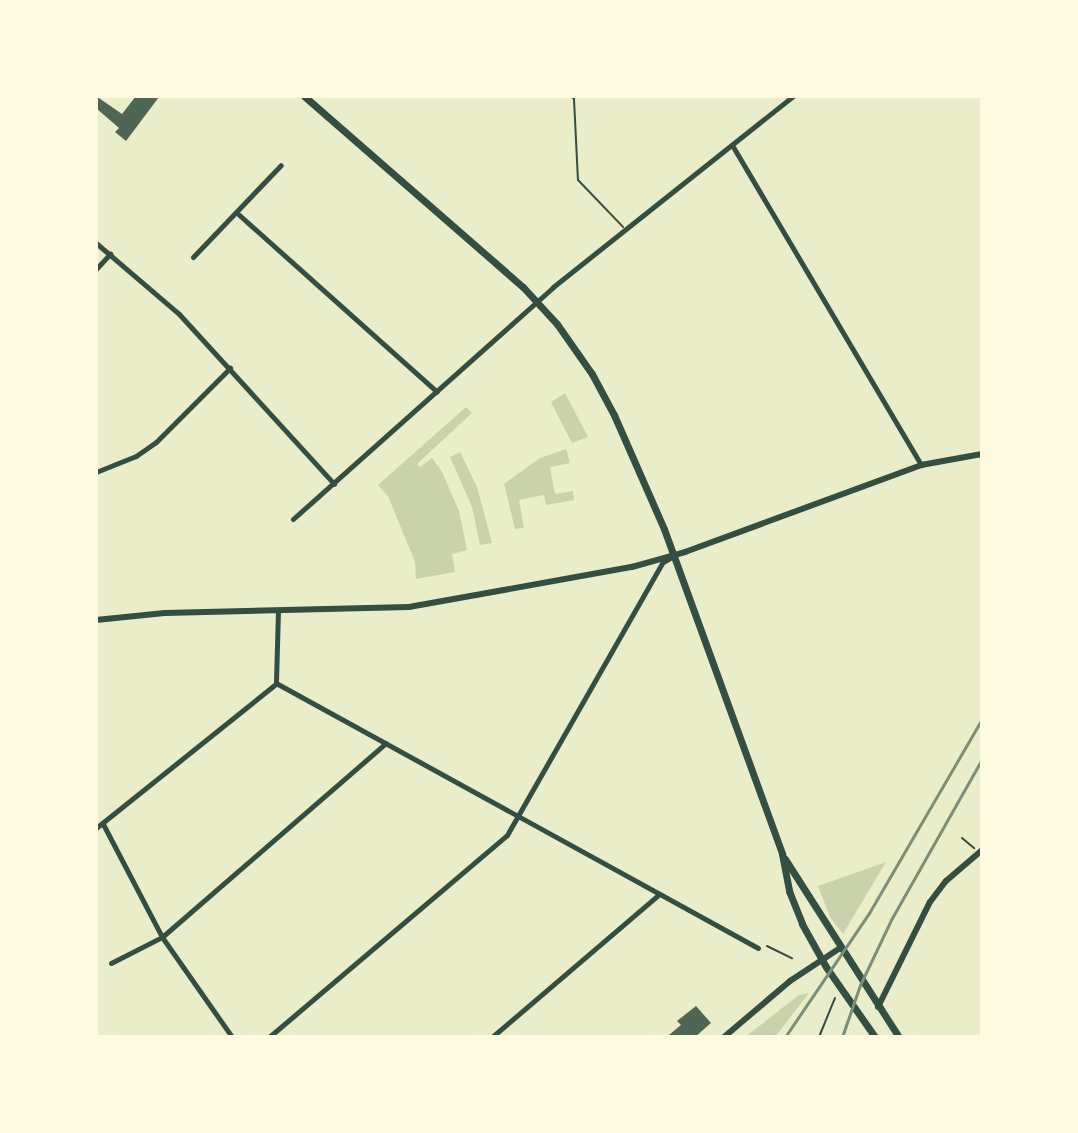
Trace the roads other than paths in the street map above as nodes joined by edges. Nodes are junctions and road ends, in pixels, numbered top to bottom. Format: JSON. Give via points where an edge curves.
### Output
{"nodes":[{"id":1,"x":304,"y":96,"type":"edge"},
{"id":2,"x":571,"y":96,"type":"edge"},
{"id":3,"x":793,"y":96,"type":"edge"},
{"id":4,"x":732,"y":145,"type":"junction"},
{"id":5,"x":281,"y":165,"type":"dead end"},
{"id":6,"x":237,"y":213,"type":"junction"},
{"id":7,"x":626,"y":229,"type":"junction"},
{"id":8,"x":96,"y":243,"type":"edge"},
{"id":9,"x":110,"y":254,"type":"junction"},
{"id":10,"x":193,"y":257,"type":"dead end"},
{"id":11,"x":96,"y":269,"type":"edge"},
{"id":12,"x":537,"y":300,"type":"junction"},
{"id":13,"x":230,"y":368,"type":"junction"},
{"id":14,"x":437,"y":392,"type":"junction"},
{"id":15,"x":982,"y":454,"type":"edge"},
{"id":16,"x":921,"y":465,"type":"junction"},
{"id":17,"x":96,"y":472,"type":"edge"},
{"id":18,"x":334,"y":484,"type":"junction"},
{"id":19,"x":293,"y":519,"type":"dead end"},
{"id":20,"x":674,"y":556,"type":"junction"},
{"id":21,"x":278,"y":610,"type":"junction"},
{"id":22,"x":96,"y":620,"type":"edge"},
{"id":23,"x":276,"y":683,"type":"junction"},
{"id":24,"x":386,"y":743,"type":"junction"},
{"id":25,"x":519,"y":817,"type":"junction"},
{"id":26,"x":103,"y":824,"type":"junction"},
{"id":27,"x":96,"y":828,"type":"edge"},
{"id":28,"x":981,"y":853,"type":"edge"},
{"id":29,"x":782,"y":854,"type":"junction"},
{"id":30,"x":658,"y":895,"type":"junction"},
{"id":31,"x":162,"y":937,"type":"junction"},
{"id":32,"x":758,"y":948,"type":"road end"},
{"id":33,"x":840,"y":948,"type":"junction"},
{"id":34,"x":822,"y":959,"type":"junction"},
{"id":35,"x":111,"y":963,"type":"dead end"},
{"id":36,"x":878,"y":1007,"type":"junction"},
{"id":37,"x":232,"y":1037,"type":"edge"},
{"id":38,"x":269,"y":1037,"type":"edge"},
{"id":39,"x":492,"y":1037,"type":"edge"},
{"id":40,"x":724,"y":1037,"type":"edge"},
{"id":41,"x":875,"y":1037,"type":"edge"},
{"id":42,"x":899,"y":1037,"type":"edge"}],
"edges":[{"from":1,"to":12,"type":"main road"},
{"from":2,"to":7,"type":"lane","via":[[578,180]]},
{"from":3,"to":4,"type":"street"},
{"from":4,"to":7,"type":"street"},
{"from":4,"to":16,"type":"street"},
{"from":5,"to":6,"type":"street"},
{"from":6,"to":10,"type":"street"},
{"from":6,"to":14,"type":"street"},
{"from":7,"to":12,"type":"street"},
{"from":8,"to":9,"type":"street"},
{"from":9,"to":11,"type":"street"},
{"from":9,"to":13,"type":"street","via":[[179,314]]},
{"from":12,"to":14,"type":"street"},
{"from":12,"to":20,"type":"main road","via":[[599,386]]},
{"from":13,"to":17,"type":"street","via":[[156,442]]},
{"from":13,"to":18,"type":"street"},
{"from":14,"to":18,"type":"street"},
{"from":15,"to":16,"type":"street"},
{"from":16,"to":20,"type":"street"},
{"from":18,"to":19,"type":"street"},
{"from":20,"to":21,"type":"street","via":[[409,607]]},
{"from":20,"to":25,"type":"street","via":[[663,562]]},
{"from":20,"to":29,"type":"main road"},
{"from":21,"to":22,"type":"street"},
{"from":21,"to":23,"type":"street"},
{"from":23,"to":24,"type":"street"},
{"from":23,"to":26,"type":"street"},
{"from":24,"to":25,"type":"street"},
{"from":24,"to":31,"type":"street"},
{"from":25,"to":30,"type":"street"},
{"from":25,"to":38,"type":"street","via":[[507,835]]},
{"from":26,"to":27,"type":"street"},
{"from":26,"to":31,"type":"street"},
{"from":28,"to":36,"type":"street","via":[[946,881],[930,902]]},
{"from":29,"to":33,"type":"main road"},
{"from":29,"to":34,"type":"main road","via":[[789,891]]},
{"from":30,"to":32,"type":"street"},
{"from":30,"to":39,"type":"street"},
{"from":31,"to":35,"type":"street"},
{"from":31,"to":37,"type":"street"},
{"from":33,"to":34,"type":"street"},
{"from":33,"to":36,"type":"main road"},
{"from":34,"to":40,"type":"street"},
{"from":34,"to":41,"type":"main road"},
{"from":36,"to":42,"type":"main road"}]}
